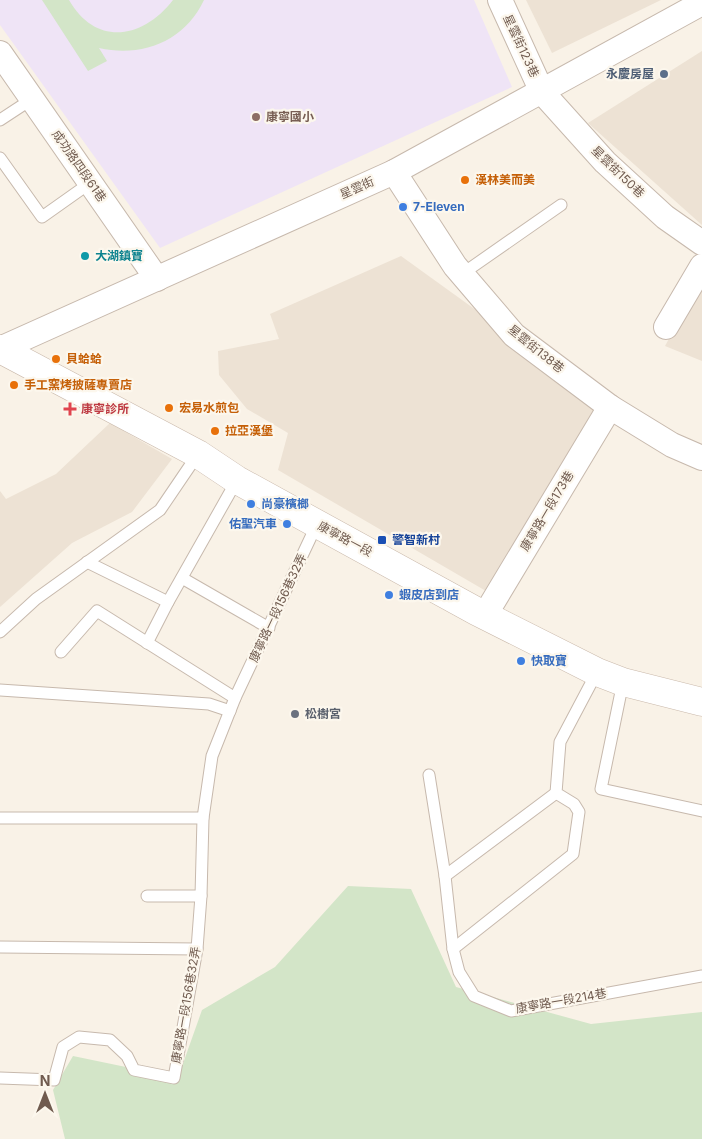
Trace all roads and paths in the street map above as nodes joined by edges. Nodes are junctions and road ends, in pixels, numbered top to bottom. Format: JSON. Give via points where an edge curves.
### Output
{"nodes":[{"id":1,"x":500,"y":0,"type":"edge"},
{"id":2,"x":702,"y":3,"type":"edge"},
{"id":3,"x":0,"y":53,"type":"edge"},
{"id":4,"x":542,"y":92,"type":"junction"},
{"id":5,"x":32,"y":99,"type":"junction"},
{"id":6,"x":0,"y":120,"type":"edge"},
{"id":7,"x":0,"y":158,"type":"edge"},
{"id":8,"x":394,"y":172,"type":"junction"},
{"id":9,"x":90,"y":183,"type":"junction"},
{"id":10,"x":561,"y":205,"type":"dead end"},
{"id":11,"x":702,"y":243,"type":"edge"},
{"id":12,"x":702,"y":266,"type":"edge"},
{"id":13,"x":462,"y":274,"type":"junction"},
{"id":14,"x":157,"y":279,"type":"junction"},
{"id":15,"x":666,"y":327,"type":"dead end"},
{"id":16,"x":0,"y":349,"type":"edge"},
{"id":17,"x":610,"y":407,"type":"junction"},
{"id":18,"x":198,"y":454,"type":"junction"},
{"id":19,"x":702,"y":458,"type":"edge"},
{"id":20,"x":237,"y":480,"type":"junction"},
{"id":21,"x":317,"y":524,"type":"junction"},
{"id":22,"x":87,"y":562,"type":"junction"},
{"id":23,"x":182,"y":578,"type":"junction"},
{"id":24,"x":168,"y":602,"type":"junction"},
{"id":25,"x":485,"y":615,"type":"junction"},
{"id":26,"x":268,"y":628,"type":"junction"},
{"id":27,"x":0,"y":632,"type":"edge"},
{"id":28,"x":147,"y":643,"type":"junction"},
{"id":29,"x":61,"y":652,"type":"dead end"},
{"id":30,"x":596,"y":672,"type":"junction"},
{"id":31,"x":623,"y":682,"type":"junction"},
{"id":32,"x":0,"y":690,"type":"edge"},
{"id":33,"x":235,"y":698,"type":"junction"},
{"id":34,"x":702,"y":702,"type":"edge"},
{"id":35,"x":230,"y":711,"type":"junction"},
{"id":36,"x":429,"y":774,"type":"dead end"},
{"id":37,"x":556,"y":793,"type":"junction"},
{"id":38,"x":702,"y":811,"type":"edge"},
{"id":39,"x":0,"y":818,"type":"edge"},
{"id":40,"x":203,"y":818,"type":"junction"},
{"id":41,"x":445,"y":876,"type":"junction"},
{"id":42,"x":147,"y":896,"type":"dead end"},
{"id":43,"x":201,"y":896,"type":"junction"},
{"id":44,"x":0,"y":947,"type":"edge"},
{"id":45,"x":197,"y":950,"type":"junction"},
{"id":46,"x":453,"y":950,"type":"junction"},
{"id":47,"x":702,"y":976,"type":"edge"},
{"id":48,"x":0,"y":1078,"type":"edge"}],
"edges":[{"from":1,"to":4,"type":"street","name":"星雲街123巷"},
{"from":2,"to":4,"type":"street","name":"星雲街"},
{"from":3,"to":5,"type":"street","name":"成功路四段61巷"},
{"from":4,"to":8,"type":"street","name":"星雲街"},
{"from":4,"to":11,"type":"street","name":"星雲街150巷","via":[[605,162],[665,217]]},
{"from":5,"to":6,"type":"lane"},
{"from":5,"to":9,"type":"street","name":"成功路四段61巷"},
{"from":7,"to":9,"type":"lane","via":[[42,217]]},
{"from":8,"to":13,"type":"street","name":"星雲街138巷"},
{"from":8,"to":14,"type":"street","name":"星雲街"},
{"from":9,"to":14,"type":"street","name":"成功路四段61巷"},
{"from":10,"to":13,"type":"lane"},
{"from":12,"to":15,"type":"street"},
{"from":13,"to":17,"type":"street","name":"星雲街138巷","via":[[514,334]]},
{"from":14,"to":16,"type":"street","name":"星雲街"},
{"from":16,"to":18,"type":"street","name":"康寧路一段"},
{"from":17,"to":19,"type":"street","name":"星雲街138巷","via":[[672,445]]},
{"from":17,"to":25,"type":"street","name":"康寧路一段173巷"},
{"from":18,"to":20,"type":"street","name":"康寧路一段"},
{"from":18,"to":22,"type":"lane","via":[[160,510]]},
{"from":20,"to":21,"type":"street","name":"康寧路一段"},
{"from":20,"to":23,"type":"lane"},
{"from":21,"to":25,"type":"street","name":"康寧路一段"},
{"from":21,"to":26,"type":"lane","name":"康寧路一段156巷32弄"},
{"from":22,"to":24,"type":"lane"},
{"from":22,"to":27,"type":"lane","via":[[36,599]]},
{"from":23,"to":24,"type":"lane"},
{"from":23,"to":26,"type":"lane"},
{"from":24,"to":28,"type":"lane"},
{"from":25,"to":30,"type":"street","name":"康寧路一段"},
{"from":26,"to":33,"type":"lane","name":"康寧路一段156巷32弄"},
{"from":28,"to":29,"type":"lane","via":[[97,612]]},
{"from":28,"to":33,"type":"lane"},
{"from":30,"to":31,"type":"street","name":"康寧路一段"},
{"from":30,"to":37,"type":"lane","via":[[560,742]]},
{"from":31,"to":34,"type":"street","name":"康寧路一段"},
{"from":31,"to":38,"type":"lane","via":[[601,789]]},
{"from":32,"to":35,"type":"lane","via":[[209,704]]},
{"from":33,"to":35,"type":"lane","name":"康寧路一段156巷32弄"},
{"from":35,"to":40,"type":"lane","name":"康寧路一段156巷32弄","via":[[212,756]]},
{"from":36,"to":41,"type":"lane","name":"康寧路一段214巷"},
{"from":37,"to":41,"type":"lane"},
{"from":37,"to":46,"type":"lane","via":[[574,804],[579,812],[573,854]]},
{"from":39,"to":40,"type":"lane"},
{"from":40,"to":43,"type":"lane","name":"康寧路一段156巷32弄"},
{"from":41,"to":46,"type":"lane","name":"康寧路一段214巷"},
{"from":42,"to":43,"type":"lane"},
{"from":43,"to":45,"type":"lane","name":"康寧路一段156巷32弄"},
{"from":44,"to":45,"type":"lane"},
{"from":45,"to":48,"type":"lane","name":"康寧路一段156巷32弄","via":[[174,1078],[134,1070],[127,1056],[110,1040],[79,1037],[63,1047],[54,1080]]},
{"from":46,"to":47,"type":"lane","name":"康寧路一段214巷","via":[[458,972],[474,996],[510,1011]]}]}
